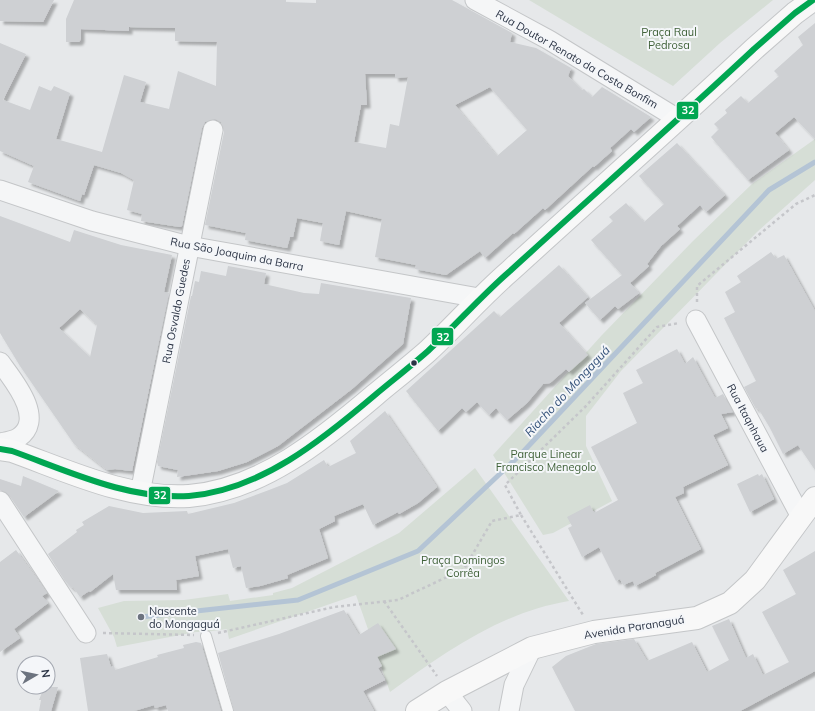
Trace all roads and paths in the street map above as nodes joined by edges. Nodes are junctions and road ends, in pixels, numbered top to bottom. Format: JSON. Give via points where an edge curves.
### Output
{"nodes":[{"id":1,"x":475,"y":0,"type":"edge"},
{"id":2,"x":813,"y":0,"type":"edge"},
{"id":3,"x":678,"y":119,"type":"junction"},
{"id":4,"x":212,"y":130,"type":"dead end"},
{"id":5,"x":0,"y":190,"type":"edge"},
{"id":6,"x":815,"y":195,"type":"edge"},
{"id":7,"x":189,"y":246,"type":"junction"},
{"id":8,"x":479,"y":298,"type":"junction"},
{"id":9,"x":696,"y":320,"type":"junction"},
{"id":10,"x":0,"y":362,"type":"edge"},
{"id":11,"x":0,"y":443,"type":"edge"},
{"id":12,"x":0,"y":449,"type":"edge"},
{"id":13,"x":140,"y":493,"type":"junction"},
{"id":14,"x":815,"y":498,"type":"edge"},
{"id":15,"x":0,"y":501,"type":"edge"},
{"id":16,"x":521,"y":515,"type":"junction"},
{"id":17,"x":800,"y":515,"type":"junction"},
{"id":18,"x":384,"y":601,"type":"junction"},
{"id":19,"x":594,"y":632,"type":"junction"},
{"id":20,"x":86,"y":633,"type":"joint"},
{"id":21,"x":206,"y":636,"type":"junction"},
{"id":22,"x":532,"y":648,"type":"junction"},
{"id":23,"x":448,"y":692,"type":"junction"},
{"id":24,"x":228,"y":711,"type":"edge"},
{"id":25,"x":417,"y":711,"type":"edge"},
{"id":26,"x":462,"y":711,"type":"edge"},
{"id":27,"x":509,"y":711,"type":"edge"}],
"edges":[{"from":1,"to":3,"type":"street","name":"Rua Doutor Renato da Costa Bonfim","via":[[549,40]]},
{"from":2,"to":3,"type":"main road","via":[[795,13]]},
{"from":3,"to":8,"type":"main road"},
{"from":4,"to":7,"type":"street","name":"Rua Osvaldo Guedes"},
{"from":5,"to":7,"type":"street","name":"Rua São Joaquim da Barra","via":[[92,221]]},
{"from":6,"to":9,"type":"path","via":[[796,204],[697,286]]},
{"from":7,"to":8,"type":"street","name":"Rua São Joaquim da Barra"},
{"from":7,"to":13,"type":"street","name":"Rua Osvaldo Guedes"},
{"from":8,"to":13,"type":"main road","via":[[429,350],[349,417],[312,446],[263,475],[224,489],[189,496]]},
{"from":9,"to":16,"type":"path","via":[[657,327],[586,406],[505,485]]},
{"from":9,"to":17,"type":"street","name":"Rua Itaqnhaua"},
{"from":10,"to":11,"type":"street","via":[[24,396],[29,419],[25,430],[18,438]]},
{"from":12,"to":13,"type":"main road"},
{"from":14,"to":17,"type":"main road","name":"Avenida Paranaguá"},
{"from":15,"to":20,"type":"street"},
{"from":16,"to":18,"type":"path","via":[[492,521],[464,569],[398,600]]},
{"from":16,"to":19,"type":"path"},
{"from":17,"to":19,"type":"main road","name":"Avenida Paranaguá","via":[[755,580],[730,603],[697,618]]},
{"from":18,"to":21,"type":"path","via":[[334,607]]},
{"from":18,"to":23,"type":"path"},
{"from":19,"to":22,"type":"main road","name":"Avenida Paranaguá"},
{"from":20,"to":21,"type":"path"},
{"from":21,"to":24,"type":"lane"},
{"from":22,"to":23,"type":"main road","name":"Avenida Paranaguá"},
{"from":22,"to":27,"type":"street","via":[[514,685]]},
{"from":23,"to":25,"type":"main road","name":"Avenida Paranaguá"},
{"from":23,"to":26,"type":"street"}]}
